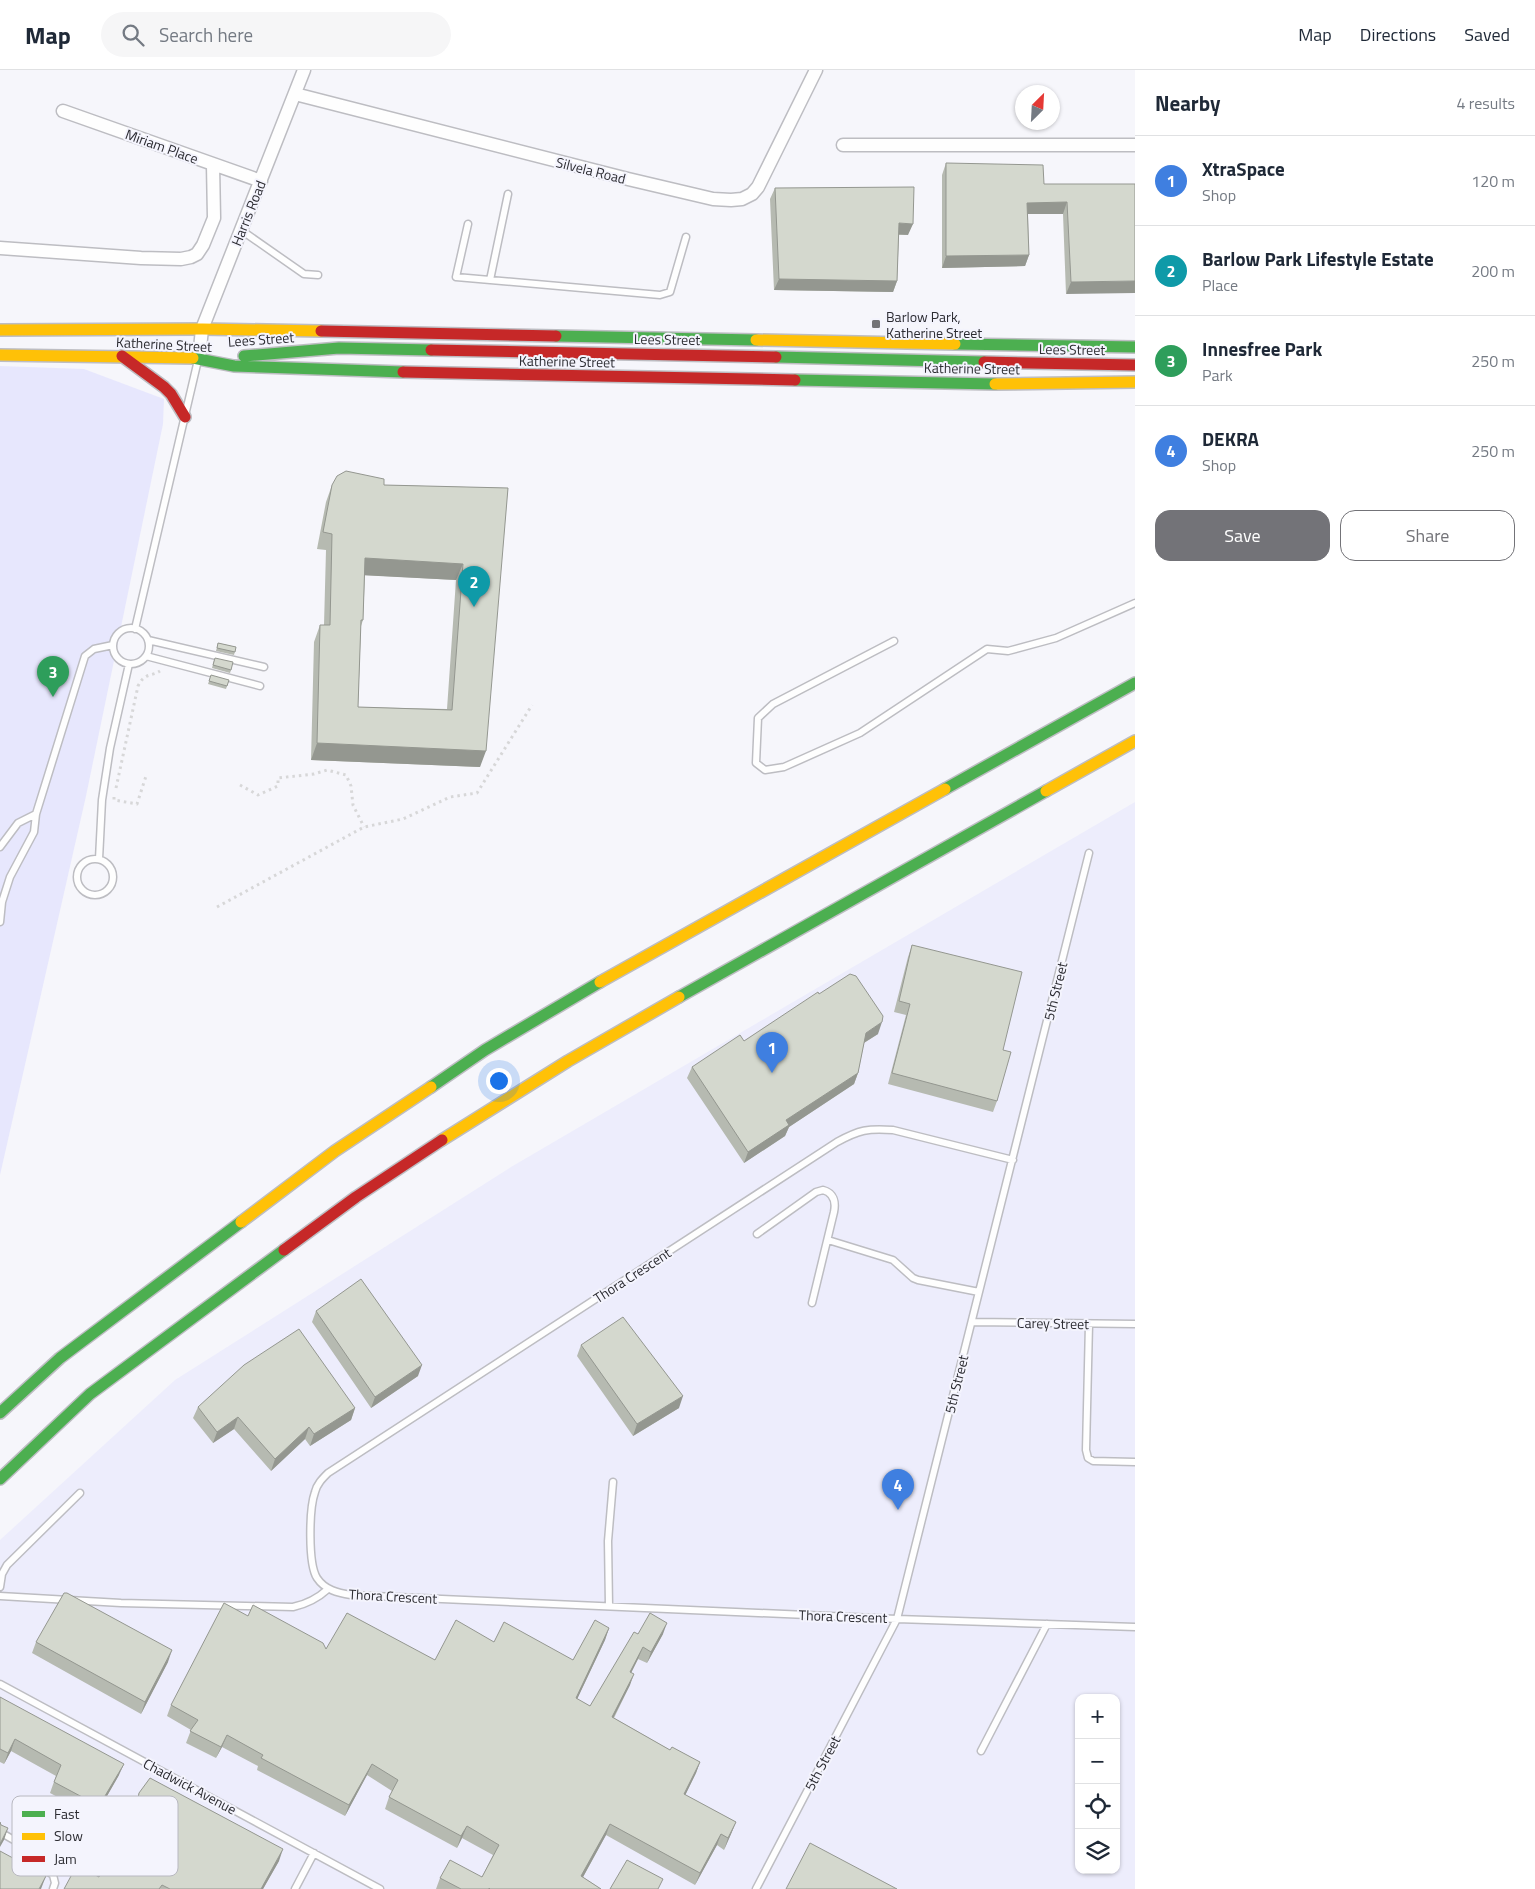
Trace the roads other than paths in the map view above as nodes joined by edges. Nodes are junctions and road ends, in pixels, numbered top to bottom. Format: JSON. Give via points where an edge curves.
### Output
{"nodes":[{"id":1,"x":304,"y":70,"type":"edge"},
{"id":2,"x":816,"y":70,"type":"edge"},
{"id":3,"x":295,"y":94,"type":"junction"},
{"id":4,"x":63,"y":112,"type":"dead end"},
{"id":5,"x":843,"y":145,"type":"dead end"},
{"id":6,"x":1135,"y":145,"type":"edge"},
{"id":7,"x":214,"y":165,"type":"junction"},
{"id":8,"x":261,"y":181,"type":"junction"},
{"id":9,"x":508,"y":194,"type":"dead end"},
{"id":10,"x":468,"y":224,"type":"dead end"},
{"id":11,"x":241,"y":230,"type":"junction"},
{"id":12,"x":686,"y":237,"type":"dead end"},
{"id":13,"x":0,"y":248,"type":"edge"},
{"id":14,"x":318,"y":275,"type":"dead end"},
{"id":15,"x":490,"y":280,"type":"junction"},
{"id":16,"x":202,"y":329,"type":"junction"},
{"id":17,"x":0,"y":330,"type":"edge"},
{"id":18,"x":1135,"y":342,"type":"edge"},
{"id":19,"x":1114,"y":346,"type":"junction"},
{"id":20,"x":1135,"y":347,"type":"edge"},
{"id":21,"x":0,"y":355,"type":"edge"},
{"id":22,"x":122,"y":356,"type":"junction"},
{"id":23,"x":199,"y":358,"type":"junction"},
{"id":24,"x":1135,"y":365,"type":"edge"},
{"id":25,"x":1135,"y":382,"type":"edge"},
{"id":26,"x":185,"y":417,"type":"junction"},
{"id":27,"x":1135,"y":603,"type":"edge"},
{"id":28,"x":135,"y":629,"type":"junction"},
{"id":29,"x":148,"y":640,"type":"junction"},
{"id":30,"x":894,"y":640,"type":"dead end"},
{"id":31,"x":113,"y":645,"type":"junction"},
{"id":32,"x":146,"y":656,"type":"junction"},
{"id":33,"x":128,"y":664,"type":"junction"},
{"id":34,"x":264,"y":667,"type":"dead end"},
{"id":35,"x":1135,"y":683,"type":"edge"},
{"id":36,"x":260,"y":686,"type":"dead end"},
{"id":37,"x":1135,"y":741,"type":"edge"},
{"id":38,"x":36,"y":814,"type":"junction"},
{"id":39,"x":0,"y":847,"type":"edge"},
{"id":40,"x":1089,"y":853,"type":"dead end"},
{"id":41,"x":99,"y":860,"type":"junction"},
{"id":42,"x":1,"y":902,"type":"edge"},
{"id":43,"x":0,"y":922,"type":"edge"},
{"id":44,"x":1013,"y":1160,"type":"junction"},
{"id":45,"x":757,"y":1234,"type":"dead end"},
{"id":46,"x":828,"y":1240,"type":"junction"},
{"id":47,"x":979,"y":1292,"type":"junction"},
{"id":48,"x":812,"y":1303,"type":"dead end"},
{"id":49,"x":972,"y":1322,"type":"junction"},
{"id":50,"x":1089,"y":1324,"type":"junction"},
{"id":51,"x":1135,"y":1324,"type":"edge"},
{"id":52,"x":0,"y":1413,"type":"edge"},
{"id":53,"x":1135,"y":1462,"type":"edge"},
{"id":54,"x":0,"y":1479,"type":"edge"},
{"id":55,"x":613,"y":1482,"type":"dead end"},
{"id":56,"x":80,"y":1493,"type":"dead end"},
{"id":57,"x":0,"y":1587,"type":"edge"},
{"id":58,"x":328,"y":1589,"type":"junction"},
{"id":59,"x":0,"y":1596,"type":"edge"},
{"id":60,"x":609,"y":1606,"type":"junction"},
{"id":61,"x":898,"y":1618,"type":"junction"},
{"id":62,"x":1047,"y":1624,"type":"junction"},
{"id":63,"x":1135,"y":1627,"type":"edge"},
{"id":64,"x":0,"y":1684,"type":"edge"},
{"id":65,"x":981,"y":1752,"type":"dead end"},
{"id":66,"x":0,"y":1832,"type":"edge"},
{"id":67,"x":12,"y":1838,"type":"edge"},
{"id":68,"x":314,"y":1853,"type":"junction"},
{"id":69,"x":53,"y":1876,"type":"edge"},
{"id":70,"x":53,"y":1889,"type":"edge"},
{"id":71,"x":295,"y":1889,"type":"edge"},
{"id":72,"x":380,"y":1889,"type":"edge"},
{"id":73,"x":756,"y":1889,"type":"edge"}],
"edges":[{"from":1,"to":3,"type":"street","name":"Harris Road"},
{"from":2,"to":3,"type":"street","name":"Silvela Road","via":[[758,187],[742,199],[731,200],[713,199],[628,179]]},
{"from":3,"to":8,"type":"street","name":"Harris Road"},
{"from":4,"to":7,"type":"street","name":"Miriam Place"},
{"from":5,"to":6,"type":"street"},
{"from":7,"to":8,"type":"street","name":"Miriam Place"},
{"from":7,"to":13,"type":"street","via":[[214,218],[203,245],[197,254],[190,257],[141,258]]},
{"from":8,"to":11,"type":"street","name":"Harris Road"},
{"from":9,"to":15,"type":"lane"},
{"from":10,"to":15,"type":"lane","via":[[456,277]]},
{"from":11,"to":14,"type":"lane","via":[[304,274]]},
{"from":11,"to":16,"type":"street","name":"Harris Road"},
{"from":12,"to":15,"type":"lane","via":[[667,294]]},
{"from":16,"to":17,"type":"main road","name":"Katherine Street"},
{"from":16,"to":19,"type":"main road","name":"Katherine Street"},
{"from":16,"to":23,"type":"street","name":"Harris Road"},
{"from":18,"to":19,"type":"main road"},
{"from":19,"to":20,"type":"main road","name":"Katherine Street"},
{"from":21,"to":22,"type":"main road","name":"Katherine Street"},
{"from":22,"to":23,"type":"main road","name":"Katherine Street"},
{"from":22,"to":26,"type":"main road","via":[[164,387]]},
{"from":23,"to":24,"type":"main road","name":"Lees Street","via":[[339,348]]},
{"from":23,"to":25,"type":"main road","name":"Katherine Street","via":[[234,366],[440,373],[992,384]]},
{"from":23,"to":26,"type":"lane"},
{"from":26,"to":28,"type":"lane"},
{"from":27,"to":30,"type":"lane","via":[[1056,638],[1008,651],[987,649],[860,733],[784,767],[765,770],[756,762],[758,718],[765,710]]},
{"from":28,"to":29,"type":"lane"},
{"from":28,"to":31,"type":"lane","via":[[123,630]]},
{"from":29,"to":32,"type":"lane"},
{"from":29,"to":34,"type":"lane"},
{"from":31,"to":33,"type":"lane","via":[[116,656]]},
{"from":31,"to":38,"type":"lane","via":[[94,649],[85,656]]},
{"from":32,"to":33,"type":"lane","via":[[137,663]]},
{"from":32,"to":36,"type":"lane"},
{"from":33,"to":41,"type":"lane","via":[[108,756]]},
{"from":35,"to":52,"type":"main road","via":[[568,1000],[485,1050],[327,1157],[60,1358]]},
{"from":37,"to":54,"type":"main road","via":[[568,1061],[430,1147],[90,1394]]},
{"from":38,"to":39,"type":"lane","via":[[18,823]]},
{"from":38,"to":42,"type":"lane","via":[[34,832],[10,877]]},
{"from":40,"to":44,"type":"lane","name":"5th Street"},
{"from":41,"to":41,"type":"lane","via":[[112,870],[112,882],[106,891],[95,895],[80,887],[77,875],[82,864]]},
{"from":42,"to":43,"type":"lane"},
{"from":44,"to":47,"type":"lane","name":"5th Street"},
{"from":44,"to":58,"type":"lane","name":"Thora Crescent","via":[[893,1130],[873,1128],[837,1142],[328,1473],[320,1481],[312,1504],[311,1555],[317,1578]]},
{"from":45,"to":46,"type":"lane","via":[[823,1190],[830,1194],[836,1205]]},
{"from":46,"to":47,"type":"lane","via":[[893,1260],[918,1280]]},
{"from":46,"to":48,"type":"lane"},
{"from":47,"to":49,"type":"lane","name":"5th Street"},
{"from":49,"to":50,"type":"lane","name":"Carey Street"},
{"from":49,"to":61,"type":"lane","name":"5th Street"},
{"from":50,"to":51,"type":"lane","name":"Carey Street"},
{"from":50,"to":53,"type":"lane","via":[[1088,1458],[1093,1462]]},
{"from":55,"to":60,"type":"lane","via":[[608,1541]]},
{"from":56,"to":57,"type":"lane","via":[[7,1565]]},
{"from":58,"to":59,"type":"lane","via":[[316,1599],[293,1607]]},
{"from":58,"to":60,"type":"lane","name":"Thora Crescent","via":[[351,1595]]},
{"from":60,"to":61,"type":"lane","name":"Thora Crescent"},
{"from":61,"to":62,"type":"lane","name":"Thora Crescent"},
{"from":61,"to":73,"type":"lane","name":"5th Street"},
{"from":62,"to":63,"type":"lane","name":"Thora Crescent"},
{"from":62,"to":65,"type":"lane"},
{"from":64,"to":68,"type":"lane","name":"Chadwick Avenue"},
{"from":66,"to":67,"type":"lane"},
{"from":68,"to":71,"type":"lane"},
{"from":68,"to":72,"type":"lane","name":"Chadwick Avenue"},
{"from":69,"to":70,"type":"lane"}]}
